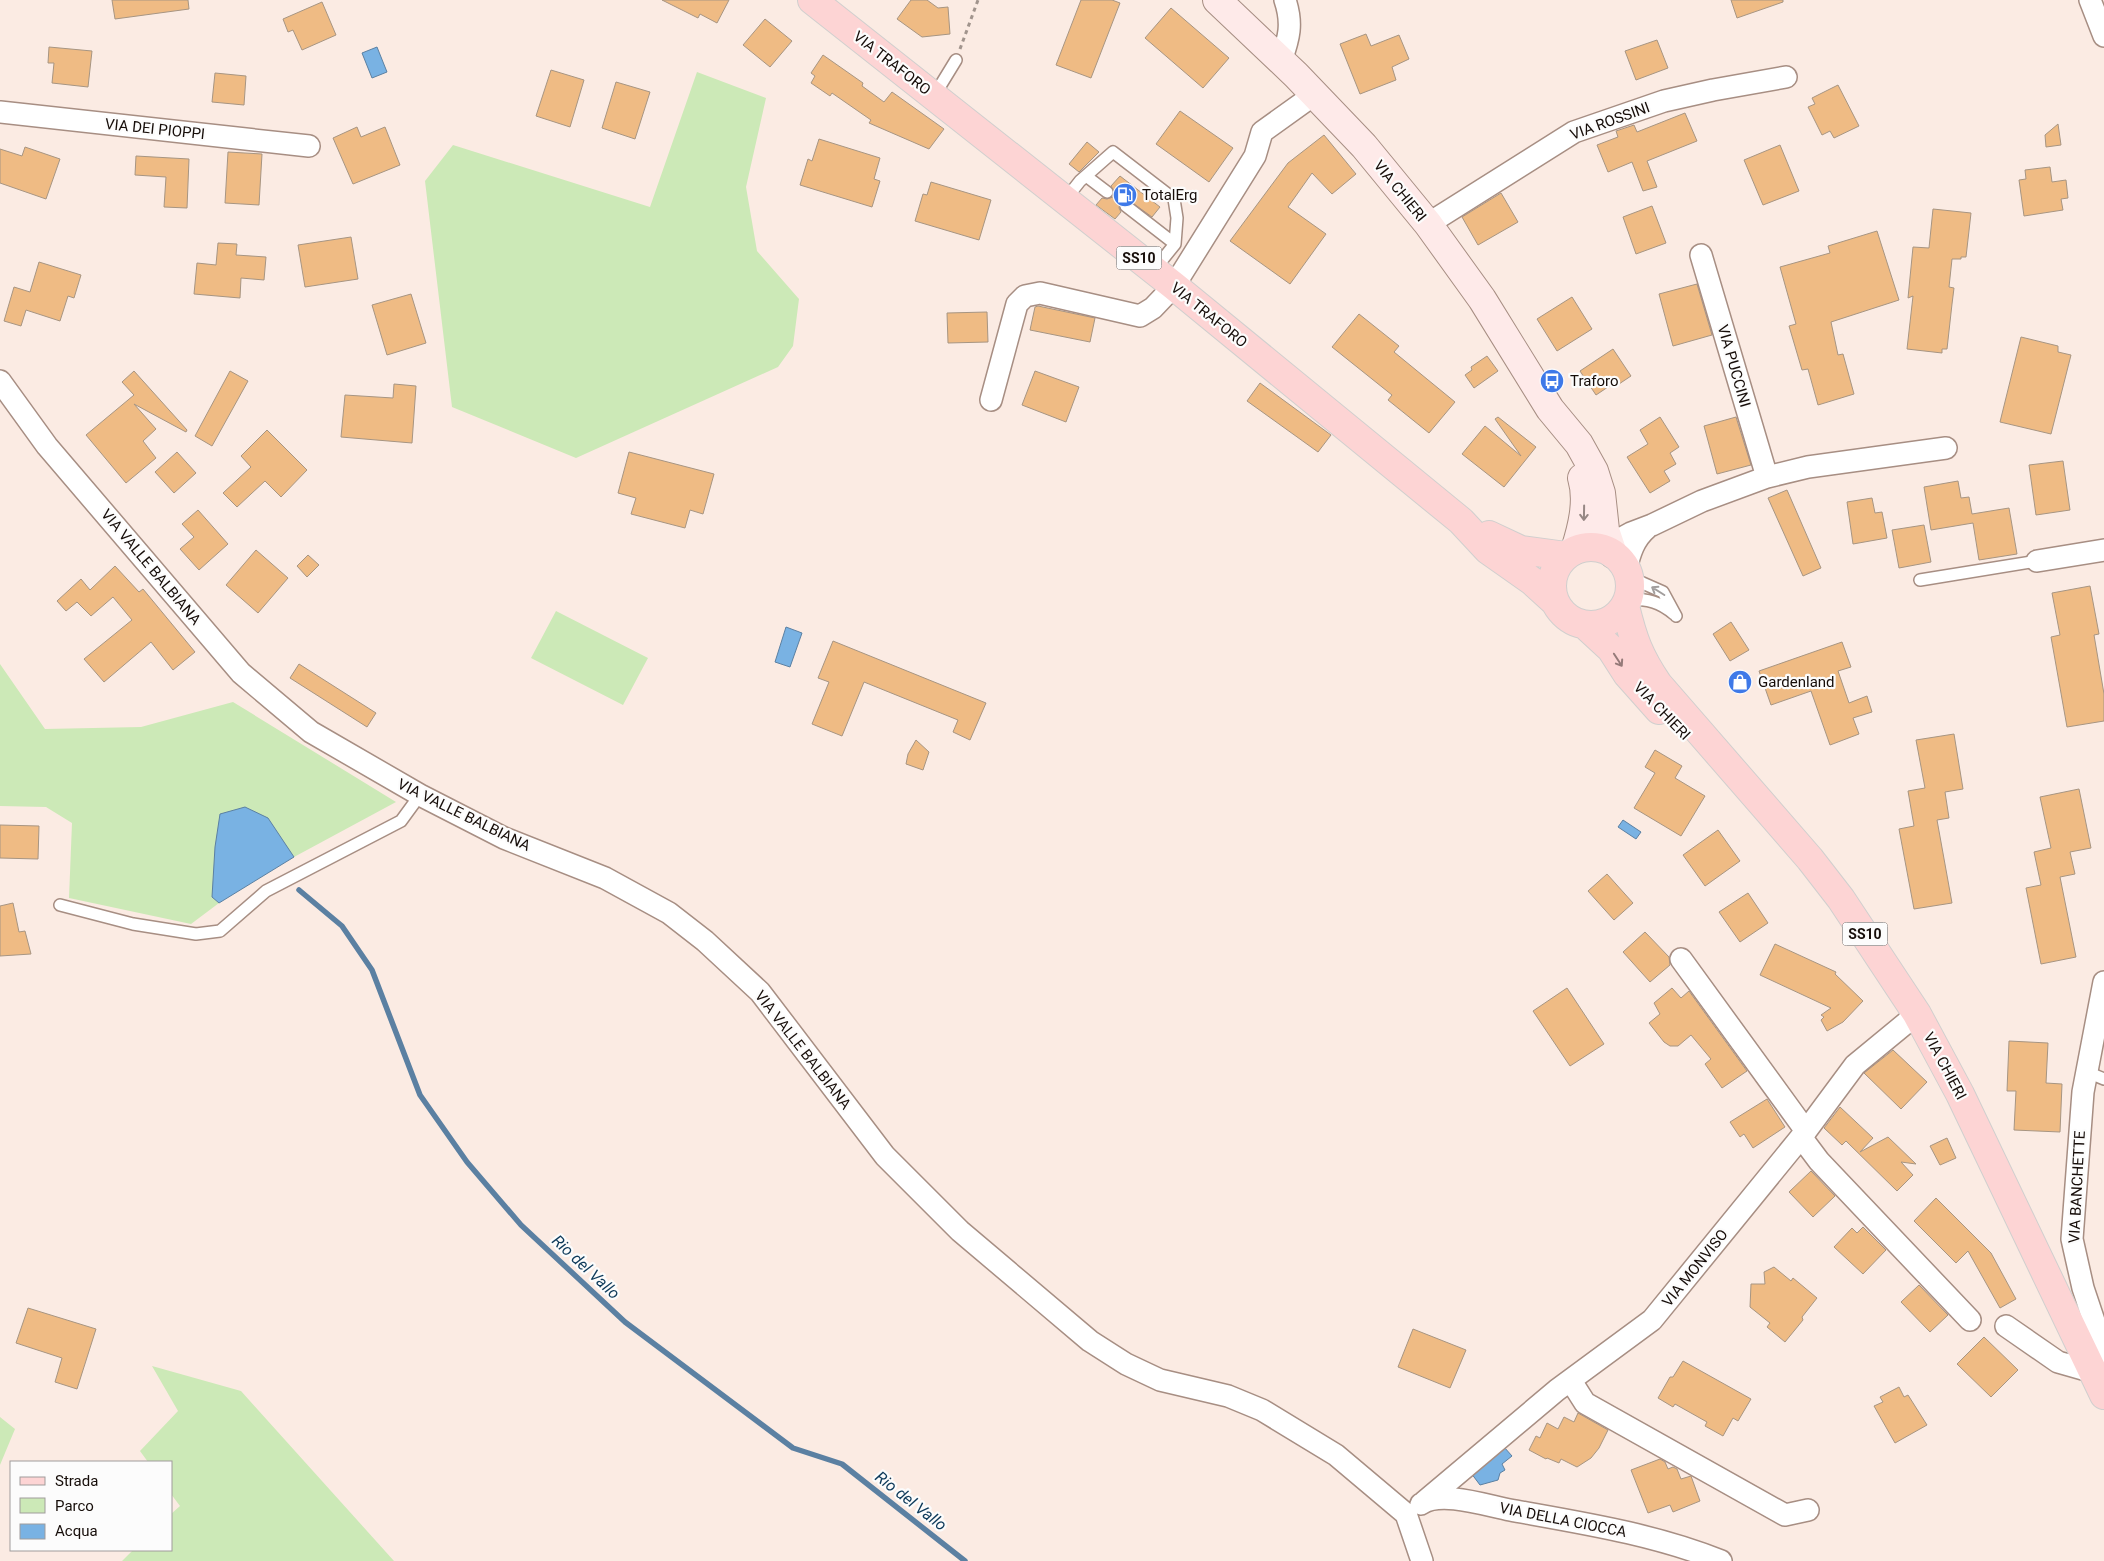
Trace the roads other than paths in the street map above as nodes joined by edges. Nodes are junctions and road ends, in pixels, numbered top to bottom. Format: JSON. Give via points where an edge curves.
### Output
{"nodes":[{"id":1,"x":812,"y":0,"type":"edge"},
{"id":2,"x":1217,"y":0,"type":"edge"},
{"id":3,"x":1285,"y":0,"type":"edge"},
{"id":4,"x":2090,"y":0,"type":"edge"},
{"id":5,"x":2104,"y":36,"type":"edge"},
{"id":6,"x":956,"y":60,"type":"road end"},
{"id":7,"x":1281,"y":61,"type":"junction"},
{"id":8,"x":1786,"y":77,"type":"dead end"},
{"id":9,"x":1315,"y":94,"type":"junction"},
{"id":10,"x":934,"y":96,"type":"junction"},
{"id":11,"x":0,"y":112,"type":"edge"},
{"id":12,"x":309,"y":146,"type":"dead end"},
{"id":13,"x":1086,"y":176,"type":"junction"},
{"id":14,"x":1107,"y":192,"type":"dead end"},
{"id":15,"x":1065,"y":200,"type":"junction"},
{"id":16,"x":1126,"y":206,"type":"dead end"},
{"id":17,"x":1428,"y":224,"type":"junction"},
{"id":18,"x":1175,"y":244,"type":"junction"},
{"id":19,"x":1702,"y":256,"type":"dead end"},
{"id":20,"x":1164,"y":278,"type":"junction"},
{"id":21,"x":0,"y":381,"type":"edge"},
{"id":22,"x":991,"y":400,"type":"dead end"},
{"id":23,"x":1550,"y":408,"type":"junction"},
{"id":24,"x":1946,"y":448,"type":"dead end"},
{"id":25,"x":1766,"y":477,"type":"junction"},
{"id":26,"x":1461,"y":521,"type":"junction"},
{"id":27,"x":2104,"y":550,"type":"edge"},
{"id":28,"x":1570,"y":553,"type":"junction"},
{"id":29,"x":2037,"y":561,"type":"joint"},
{"id":30,"x":1920,"y":580,"type":"dead end"},
{"id":31,"x":1624,"y":581,"type":"junction"},
{"id":32,"x":1555,"y":602,"type":"junction"},
{"id":33,"x":1585,"y":625,"type":"junction"},
{"id":34,"x":1749,"y":790,"type":"junction"},
{"id":35,"x":420,"y":795,"type":"junction"},
{"id":36,"x":60,"y":905,"type":"dead end"},
{"id":37,"x":1680,"y":959,"type":"dead end"},
{"id":38,"x":2104,"y":982,"type":"edge"},
{"id":39,"x":1917,"y":1014,"type":"junction"},
{"id":40,"x":2095,"y":1076,"type":"edge"},
{"id":41,"x":1804,"y":1134,"type":"junction"},
{"id":42,"x":1970,"y":1320,"type":"dead end"},
{"id":43,"x":2006,"y":1326,"type":"dead end"},
{"id":44,"x":1571,"y":1381,"type":"junction"},
{"id":45,"x":2100,"y":1386,"type":"edge"},
{"id":46,"x":1424,"y":1502,"type":"junction"},
{"id":47,"x":1808,"y":1510,"type":"dead end"},
{"id":48,"x":1406,"y":1514,"type":"junction"},
{"id":49,"x":1422,"y":1561,"type":"edge"},
{"id":50,"x":1721,"y":1561,"type":"edge"}],
"edges":[{"from":1,"to":10,"type":"main road","name":"VIA TRAFORO","number":"SS10"},
{"from":2,"to":7,"type":"main road","name":"VIA CHIERI"},
{"from":3,"to":7,"type":"street","via":[[1290,34]]},
{"from":4,"to":5,"type":"street"},
{"from":6,"to":10,"type":"lane"},
{"from":7,"to":9,"type":"main road","name":"VIA CHIERI"},
{"from":8,"to":17,"type":"street","name":"VIA ROSSINI","via":[[1664,101],[1574,132]]},
{"from":9,"to":17,"type":"main road","name":"VIA CHIERI","via":[[1364,146]]},
{"from":9,"to":20,"type":"street","via":[[1262,132],[1255,156]]},
{"from":10,"to":15,"type":"main road","name":"VIA TRAFORO","number":"SS10"},
{"from":11,"to":12,"type":"street","name":"VIA DEI PIOPPI"},
{"from":13,"to":14,"type":"lane"},
{"from":13,"to":15,"type":"lane"},
{"from":13,"to":18,"type":"lane","via":[[1113,152],[1174,199],[1177,218]]},
{"from":15,"to":20,"type":"main road","name":"VIA TRAFORO","number":"SS10"},
{"from":16,"to":18,"type":"lane"},
{"from":17,"to":23,"type":"main road","name":"VIA CHIERI","via":[[1482,299]]},
{"from":18,"to":20,"type":"lane"},
{"from":19,"to":25,"type":"street","name":"VIA PUCCINI"},
{"from":20,"to":22,"type":"street","via":[[1153,308],[1140,316],[1040,293],[1025,296],[1017,304]]},
{"from":20,"to":26,"type":"main road","name":"VIA TRAFORO","number":"SS10"},
{"from":21,"to":35,"type":"street","name":"VIA VALLE BALBIANA","via":[[47,446],[241,674],[311,732]]},
{"from":23,"to":28,"type":"main road","name":"VIA CHIERI","one_way":true,"via":[[1583,482],[1584,523]]},
{"from":23,"to":31,"type":"main road","name":"VIA CHIERI","via":[[1579,444],[1594,471],[1601,493],[1605,530]]},
{"from":24,"to":25,"type":"street","via":[[1808,467]]},
{"from":25,"to":31,"type":"street","via":[[1702,501],[1620,539]]},
{"from":26,"to":28,"type":"main road","name":"VIA TRAFORO","via":[[1521,550]]},
{"from":26,"to":32,"type":"main road","name":"VIA TRAFORO","via":[[1488,550]]},
{"from":27,"to":29,"type":"street"},
{"from":28,"to":31,"type":"main road","via":[[1590,547],[1604,549]]},
{"from":28,"to":32,"type":"main road","via":[[1553,574]]},
{"from":29,"to":30,"type":"lane"},
{"from":31,"to":33,"type":"main road","via":[[1612,619]]},
{"from":34,"to":31,"type":"main road","name":"VIA CHIERI","one_way":true,"via":[[1658,684],[1644,663],[1637,649]]},
{"from":32,"to":33,"type":"main road","via":[[1566,617]]},
{"from":33,"to":34,"type":"main road","name":"VIA CHIERI","one_way":true,"via":[[1611,649],[1641,691],[1680,731]]},
{"from":34,"to":39,"type":"main road","name":"VIA CHIERI","number":"SS10","via":[[1841,899]]},
{"from":35,"to":36,"type":"lane","via":[[400,821],[266,891],[220,931],[196,934],[133,924]]},
{"from":35,"to":48,"type":"street","name":"VIA VALLE BALBIANA","via":[[504,838],[606,878],[669,913],[760,992],[885,1156],[960,1231],[1090,1340],[1126,1364],[1160,1380],[1228,1396],[1262,1410],[1336,1455]]},
{"from":37,"to":41,"type":"street"},
{"from":38,"to":40,"type":"street","name":"VIA BANCHETTE"},
{"from":39,"to":41,"type":"street","name":"VIA MONVISO","via":[[1855,1065]]},
{"from":39,"to":45,"type":"main road","name":"VIA CHIERI","number":"SS10","via":[[1960,1094]]},
{"from":40,"to":45,"type":"street","name":"VIA BANCHETTE","via":[[2083,1092],[2072,1239],[2083,1288],[2102,1345]]},
{"from":41,"to":42,"type":"street","via":[[1819,1161]]},
{"from":41,"to":44,"type":"street","name":"VIA MONVISO","via":[[1652,1320]]},
{"from":43,"to":45,"type":"street"},
{"from":44,"to":46,"type":"street","name":"VIA MONVISO"},
{"from":44,"to":47,"type":"street","via":[[1585,1403],[1785,1515]]},
{"from":46,"to":48,"type":"street","name":"VIA DELLA CIOCCA"},
{"from":46,"to":50,"type":"street","name":"VIA DELLA CIOCCA","via":[[1441,1499],[1470,1501],[1613,1528]]},
{"from":48,"to":49,"type":"street"}]}
